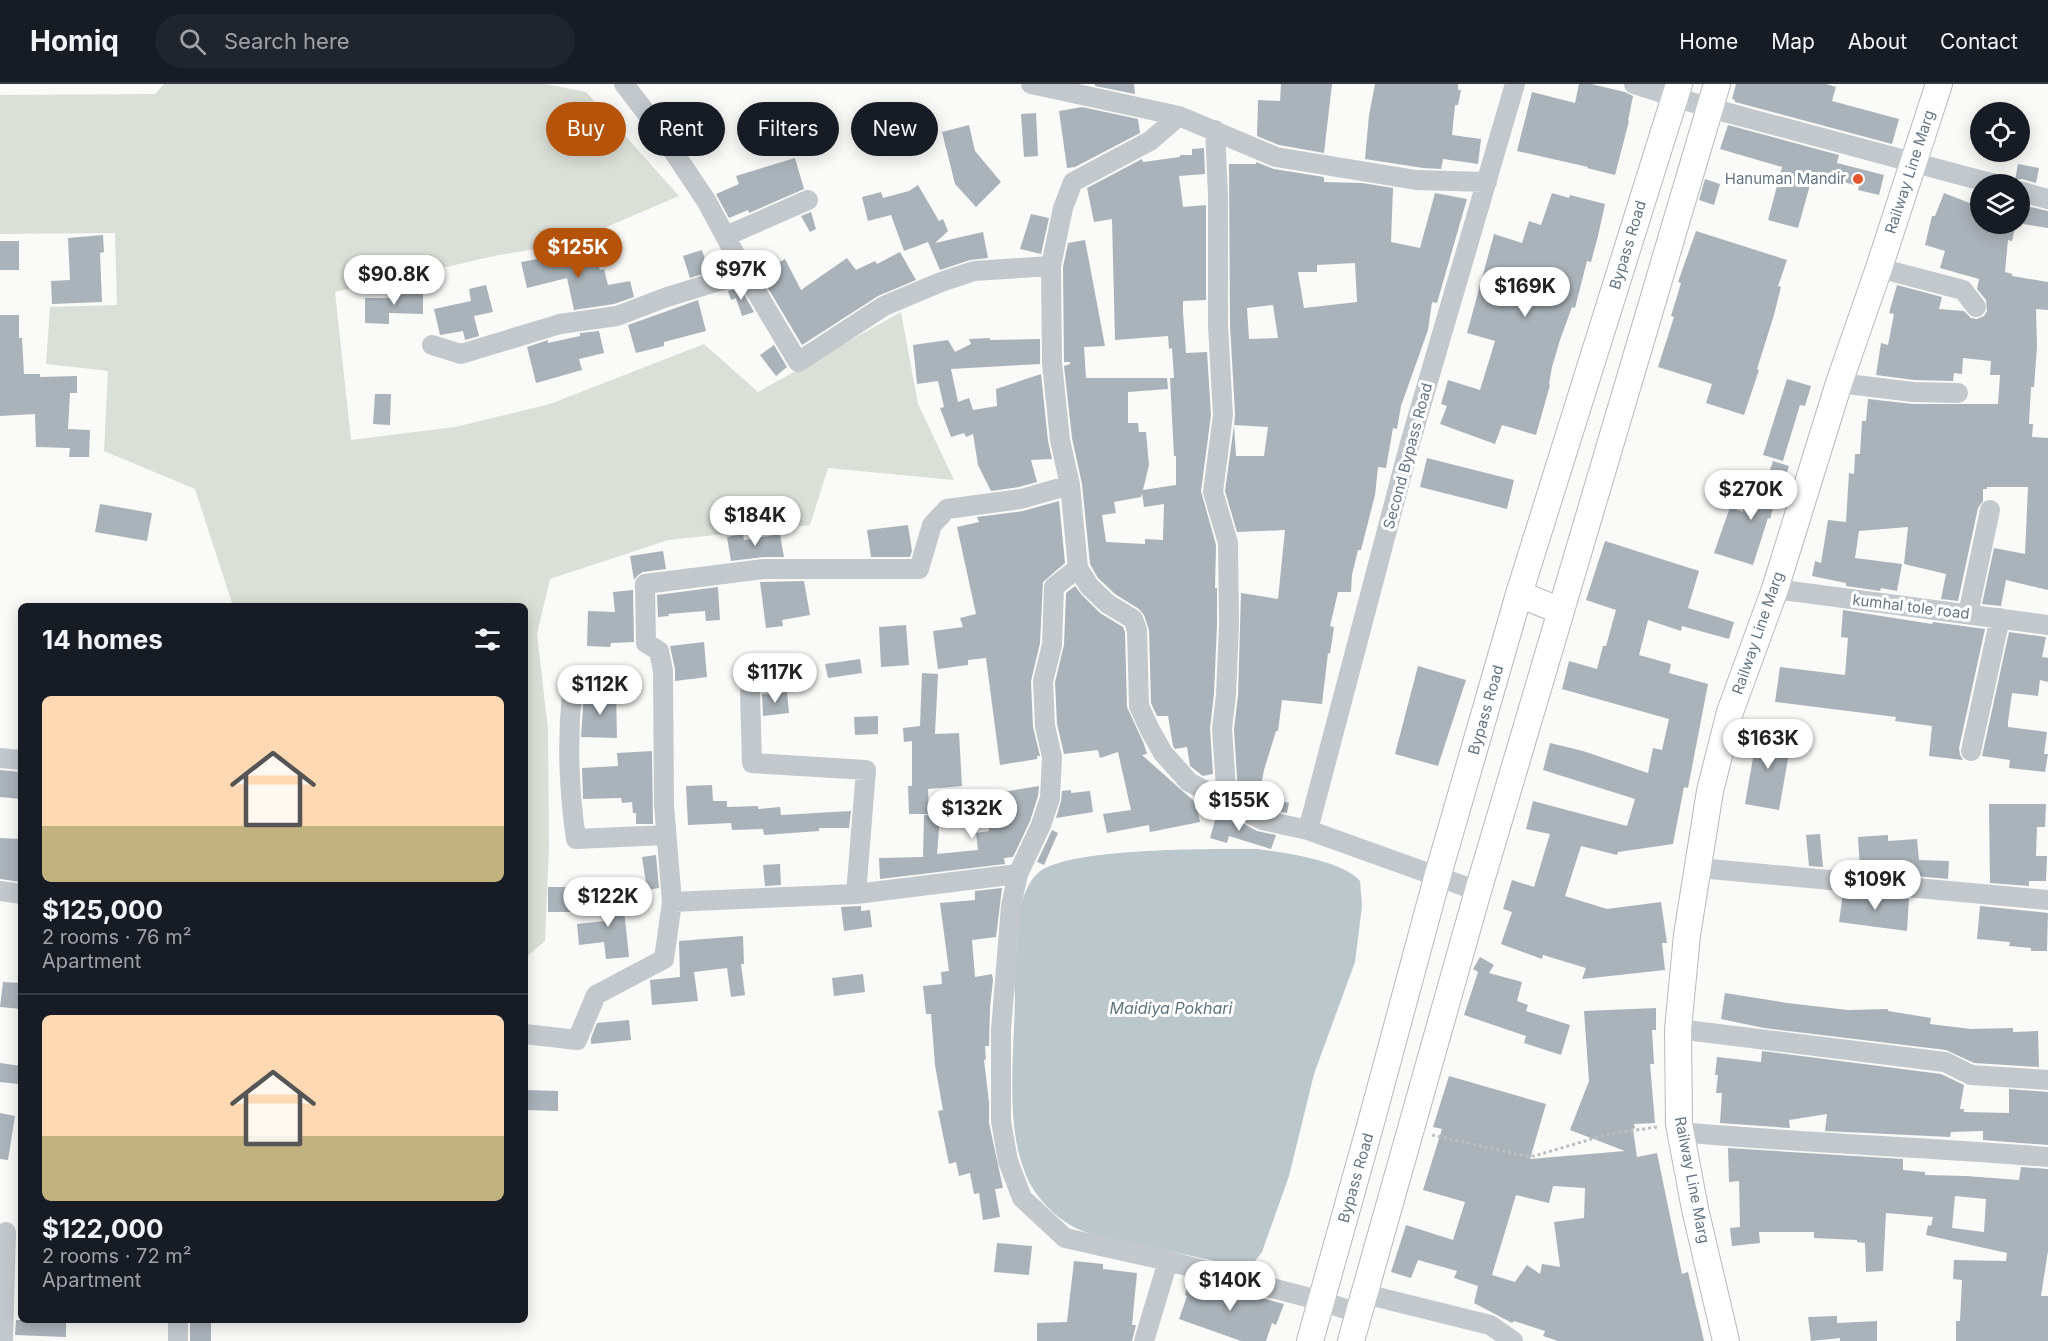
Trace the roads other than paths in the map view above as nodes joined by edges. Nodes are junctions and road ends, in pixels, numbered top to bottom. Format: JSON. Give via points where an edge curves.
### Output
{"nodes":[{"id":1,"x":624,"y":84,"type":"edge"},
{"id":2,"x":1031,"y":84,"type":"edge"},
{"id":3,"x":1515,"y":84,"type":"edge"},
{"id":4,"x":1634,"y":84,"type":"edge"},
{"id":5,"x":1939,"y":84,"type":"edge"},
{"id":6,"x":1677,"y":90,"type":"edge"},
{"id":7,"x":1714,"y":96,"type":"edge"},
{"id":8,"x":1179,"y":116,"type":"junction"},
{"id":9,"x":1215,"y":130,"type":"junction"},
{"id":10,"x":1913,"y":164,"type":"junction"},
{"id":11,"x":1970,"y":178,"type":"edge"},
{"id":12,"x":1487,"y":182,"type":"junction"},
{"id":13,"x":2030,"y":194,"type":"edge"},
{"id":14,"x":2048,"y":199,"type":"edge"},
{"id":15,"x":808,"y":200,"type":"dead end"},
{"id":16,"x":726,"y":237,"type":"junction"},
{"id":17,"x":1051,"y":266,"type":"junction"},
{"id":18,"x":1879,"y":268,"type":"junction"},
{"id":19,"x":745,"y":273,"type":"junction"},
{"id":20,"x":1976,"y":307,"type":"dead end"},
{"id":21,"x":432,"y":345,"type":"dead end"},
{"id":22,"x":1839,"y":383,"type":"junction"},
{"id":23,"x":1958,"y":393,"type":"dead end"},
{"id":24,"x":1070,"y":485,"type":"junction"},
{"id":25,"x":1990,"y":510,"type":"dead end"},
{"id":26,"x":1078,"y":568,"type":"junction"},
{"id":27,"x":1775,"y":589,"type":"junction"},
{"id":28,"x":1519,"y":594,"type":"junction"},
{"id":29,"x":1561,"y":610,"type":"junction"},
{"id":30,"x":1968,"y":614,"type":"junction"},
{"id":31,"x":2000,"y":618,"type":"junction"},
{"id":32,"x":2048,"y":625,"type":"edge"},
{"id":33,"x":750,"y":692,"type":"dead end"},
{"id":34,"x":572,"y":693,"type":"dead end"},
{"id":35,"x":1971,"y":750,"type":"dead end"},
{"id":36,"x":0,"y":758,"type":"edge"},
{"id":37,"x":18,"y":760,"type":"edge"},
{"id":38,"x":1227,"y":802,"type":"junction"},
{"id":39,"x":1308,"y":830,"type":"junction"},
{"id":40,"x":666,"y":835,"type":"junction"},
{"id":41,"x":1699,"y":868,"type":"junction"},
{"id":42,"x":1018,"y":874,"type":"junction"},
{"id":43,"x":1437,"y":878,"type":"junction"},
{"id":44,"x":0,"y":891,"type":"edge"},
{"id":45,"x":1478,"y":891,"type":"junction"},
{"id":46,"x":18,"y":894,"type":"edge"},
{"id":47,"x":856,"y":894,"type":"junction"},
{"id":48,"x":2048,"y":900,"type":"edge"},
{"id":49,"x":672,"y":902,"type":"junction"},
{"id":50,"x":1678,"y":1029,"type":"junction"},
{"id":51,"x":528,"y":1034,"type":"edge"},
{"id":52,"x":2048,"y":1080,"type":"edge"},
{"id":53,"x":1679,"y":1128,"type":"junction"},
{"id":54,"x":2048,"y":1157,"type":"edge"},
{"id":55,"x":9,"y":1232,"type":"edge"},
{"id":56,"x":1168,"y":1261,"type":"junction"},
{"id":57,"x":1322,"y":1301,"type":"junction"},
{"id":58,"x":1362,"y":1304,"type":"junction"},
{"id":59,"x":178,"y":1323,"type":"edge"},
{"id":60,"x":3,"y":1341,"type":"edge"},
{"id":61,"x":178,"y":1341,"type":"edge"},
{"id":62,"x":1144,"y":1341,"type":"edge"},
{"id":63,"x":1310,"y":1341,"type":"edge"},
{"id":64,"x":1351,"y":1341,"type":"edge"},
{"id":65,"x":1513,"y":1341,"type":"edge"},
{"id":66,"x":1726,"y":1341,"type":"edge"}],
"edges":[{"from":1,"to":16,"type":"street","via":[[657,127]]},
{"from":2,"to":8,"type":"street"},
{"from":3,"to":12,"type":"street","name":"Second Bypass Road"},
{"from":4,"to":6,"type":"street"},
{"from":5,"to":10,"type":"main road","name":"Railway Line Marg"},
{"from":6,"to":7,"type":"street"},
{"from":6,"to":28,"type":"main road","name":"Bypass Road"},
{"from":7,"to":10,"type":"street"},
{"from":7,"to":29,"type":"main road"},
{"from":8,"to":9,"type":"street"},
{"from":8,"to":17,"type":"street","via":[[1150,141],[1073,182]]},
{"from":9,"to":12,"type":"street","via":[[1276,157],[1416,180]]},
{"from":9,"to":38,"type":"street","via":[[1223,415],[1213,492],[1228,543],[1229,625],[1222,729]]},
{"from":10,"to":11,"type":"street"},
{"from":10,"to":18,"type":"main road","name":"Railway Line Marg"},
{"from":12,"to":39,"type":"street","name":"Second Bypass Road","via":[[1410,443]]},
{"from":13,"to":14,"type":"street"},
{"from":15,"to":16,"type":"street"},
{"from":16,"to":19,"type":"street"},
{"from":17,"to":19,"type":"street","via":[[974,271],[941,282],[884,306],[798,362]]},
{"from":17,"to":24,"type":"street","via":[[1052,363],[1060,440]]},
{"from":18,"to":20,"type":"street","via":[[1963,290]]},
{"from":18,"to":22,"type":"main road","name":"Railway Line Marg"},
{"from":19,"to":21,"type":"street","via":[[617,316],[560,324],[461,354]]},
{"from":22,"to":23,"type":"street"},
{"from":22,"to":27,"type":"main road","name":"Railway Line Marg"},
{"from":24,"to":26,"type":"street"},
{"from":24,"to":40,"type":"street","via":[[1021,500],[947,509],[932,525],[920,569],[764,568],[645,584],[646,643],[659,651],[663,671]]},
{"from":25,"to":30,"type":"street"},
{"from":26,"to":38,"type":"street","via":[[1089,586],[1108,604],[1133,619],[1137,630],[1139,706],[1163,753],[1190,782]]},
{"from":26,"to":42,"type":"street","via":[[1054,586],[1052,645],[1043,681],[1045,726],[1053,757],[1050,798]]},
{"from":27,"to":30,"type":"street","name":"kumhal tole road"},
{"from":27,"to":41,"type":"main road","name":"Railway Line Marg","via":[[1730,712],[1710,791]]},
{"from":28,"to":29,"type":"main road"},
{"from":28,"to":43,"type":"main road","name":"Bypass Road"},
{"from":29,"to":45,"type":"main road"},
{"from":30,"to":31,"type":"street","name":"kumhal tole road"},
{"from":31,"to":32,"type":"street","name":"kumhal tole road"},
{"from":31,"to":35,"type":"street"},
{"from":33,"to":47,"type":"street","via":[[752,763],[867,770]]},
{"from":34,"to":40,"type":"street","via":[[569,792],[576,839]]},
{"from":36,"to":37,"type":"street"},
{"from":38,"to":39,"type":"street","via":[[1262,820]]},
{"from":39,"to":43,"type":"street"},
{"from":40,"to":49,"type":"street"},
{"from":41,"to":48,"type":"street"},
{"from":41,"to":50,"type":"main road","name":"Railway Line Marg","via":[[1687,935]]},
{"from":42,"to":47,"type":"street"},
{"from":42,"to":56,"type":"street","via":[[1006,951],[1001,1121],[1008,1161],[1022,1198],[1065,1238]]},
{"from":43,"to":45,"type":"street"},
{"from":43,"to":57,"type":"main road","name":"Bypass Road"},
{"from":44,"to":46,"type":"street"},
{"from":45,"to":58,"type":"main road"},
{"from":47,"to":49,"type":"street"},
{"from":49,"to":51,"type":"street","via":[[664,959],[596,995],[577,1040]]},
{"from":50,"to":52,"type":"street","via":[[1945,1062],[1971,1075]]},
{"from":50,"to":53,"type":"main road","name":"Railway Line Marg"},
{"from":53,"to":54,"type":"street","via":[[1762,1139]]},
{"from":53,"to":66,"type":"main road","name":"Railway Line Marg"},
{"from":55,"to":60,"type":"street"},
{"from":56,"to":57,"type":"street"},
{"from":56,"to":62,"type":"street"},
{"from":57,"to":58,"type":"street"},
{"from":57,"to":63,"type":"main road","name":"Bypass Road"},
{"from":58,"to":64,"type":"main road"},
{"from":58,"to":65,"type":"street","via":[[1490,1325]]},
{"from":59,"to":61,"type":"street"}]}
